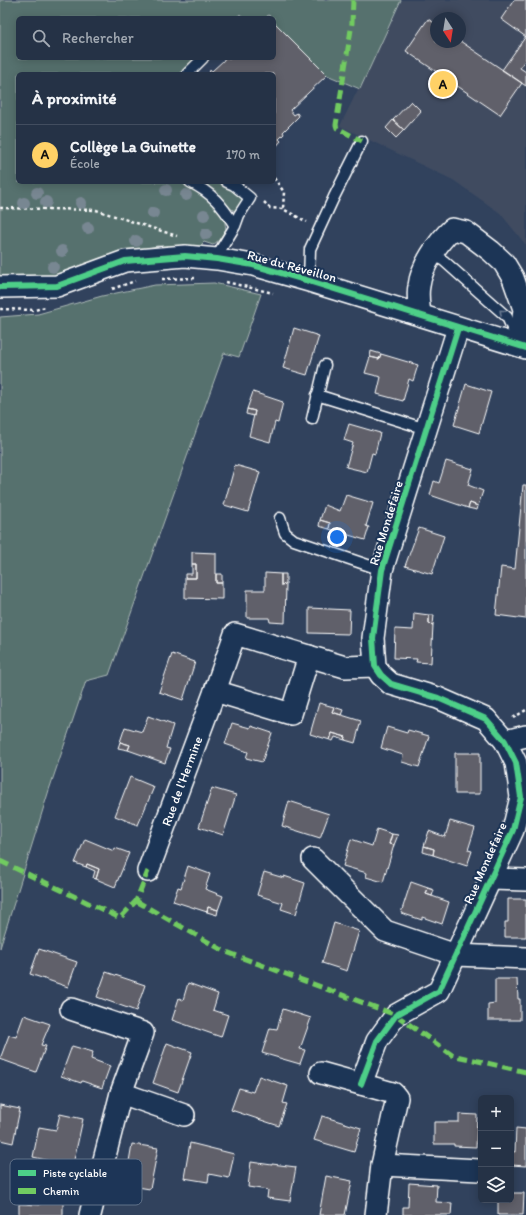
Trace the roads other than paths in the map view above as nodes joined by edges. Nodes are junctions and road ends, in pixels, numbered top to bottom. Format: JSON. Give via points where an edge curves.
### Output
{"nodes":[{"id":1,"x":202,"y":60,"type":"edge"},
{"id":2,"x":189,"y":72,"type":"edge"},
{"id":3,"x":362,"y":140,"type":"dead end"},
{"id":4,"x":194,"y":184,"type":"edge"},
{"id":5,"x":232,"y":184,"type":"edge"},
{"id":6,"x":235,"y":226,"type":"junction"},
{"id":7,"x":432,"y":254,"type":"junction"},
{"id":8,"x":217,"y":259,"type":"junction"},
{"id":9,"x":309,"y":281,"type":"junction"},
{"id":10,"x":0,"y":287,"type":"edge"},
{"id":11,"x":420,"y":314,"type":"junction"},
{"id":12,"x":458,"y":328,"type":"junction"},
{"id":13,"x":523,"y":347,"type":"edge"},
{"id":14,"x":325,"y":365,"type":"dead end"},
{"id":15,"x":317,"y":395,"type":"junction"},
{"id":16,"x":312,"y":419,"type":"dead end"},
{"id":17,"x":426,"y":429,"type":"junction"},
{"id":18,"x":280,"y":518,"type":"dead end"},
{"id":19,"x":382,"y":570,"type":"junction"},
{"id":20,"x":308,"y":656,"type":"junction"},
{"id":21,"x":375,"y":666,"type":"junction"},
{"id":22,"x":215,"y":691,"type":"junction"},
{"id":23,"x":526,"y":736,"type":"edge"},
{"id":24,"x":505,"y":741,"type":"junction"},
{"id":25,"x":313,"y":859,"type":"dead end"},
{"id":26,"x":148,"y":871,"type":"dead end"},
{"id":27,"x":491,"y":879,"type":"junction"},
{"id":28,"x":526,"y":880,"type":"edge"},
{"id":29,"x":456,"y":955,"type":"junction"},
{"id":30,"x":526,"y":958,"type":"edge"},
{"id":31,"x":71,"y":1009,"type":"dead end"},
{"id":32,"x":321,"y":1073,"type":"dead end"},
{"id":33,"x":361,"y":1084,"type":"junction"},
{"id":34,"x":121,"y":1094,"type":"junction"},
{"id":35,"x":184,"y":1114,"type":"dead end"},
{"id":36,"x":104,"y":1159,"type":"edge"},
{"id":37,"x":382,"y":1166,"type":"junction"},
{"id":38,"x":478,"y":1170,"type":"edge"},
{"id":39,"x":93,"y":1205,"type":"edge"},
{"id":40,"x":90,"y":1215,"type":"edge"},
{"id":41,"x":376,"y":1215,"type":"edge"}],
"edges":[{"from":1,"to":2,"type":"lane"},
{"from":3,"to":9,"type":"lane","via":[[310,249]]},
{"from":4,"to":6,"type":"lane","via":[[205,189],[225,209]]},
{"from":5,"to":6,"type":"lane","via":[[250,198]]},
{"from":6,"to":8,"type":"lane"},
{"from":7,"to":11,"type":"street","via":[[422,271],[418,287]]},
{"from":13,"to":7,"type":"lane","one_way":true,"via":[[507,316],[444,260]]},
{"from":7,"to":13,"type":"street","via":[[452,229],[466,232],[504,263],[513,278],[524,309]]},
{"from":8,"to":9,"type":"street","name":"Rue du Réveillon","via":[[253,265]]},
{"from":8,"to":10,"type":"street","name":"Rue du Réveillon","via":[[185,256],[125,261],[57,286]]},
{"from":9,"to":11,"type":"street","name":"Rue du Réveillon"},
{"from":11,"to":12,"type":"street","name":"Rue du Réveillon"},
{"from":12,"to":13,"type":"street","name":"Rue du Réveillon"},
{"from":12,"to":17,"type":"street","name":"Rue Mondefaire"},
{"from":14,"to":15,"type":"lane"},
{"from":15,"to":16,"type":"lane"},
{"from":15,"to":17,"type":"lane"},
{"from":17,"to":19,"type":"street","name":"Rue Mondefaire"},
{"from":18,"to":19,"type":"lane","via":[[285,533],[294,540]]},
{"from":19,"to":21,"type":"street","name":"Rue Mondefaire","via":[[373,638]]},
{"from":20,"to":21,"type":"street","name":"Rue de l'Hermine","via":[[345,667]]},
{"from":20,"to":22,"type":"street","name":"Rue de l'Hermine","via":[[235,634]]},
{"from":20,"to":22,"type":"street","via":[[291,714]]},
{"from":21,"to":24,"type":"street","name":"Rue Mondefaire","via":[[391,684],[438,698],[486,718]]},
{"from":22,"to":26,"type":"street","name":"Rue de l'Hermine"},
{"from":23,"to":24,"type":"street"},
{"from":24,"to":27,"type":"street","name":"Rue Mondefaire","via":[[516,763],[521,797],[513,830]]},
{"from":25,"to":29,"type":"street","via":[[385,931]]},
{"from":27,"to":28,"type":"street","name":"Rue Mondefaire"},
{"from":27,"to":29,"type":"street","name":"Rue Mondefaire"},
{"from":29,"to":30,"type":"street"},
{"from":29,"to":33,"type":"street","name":"Rue Mondefaire","via":[[439,991],[396,1015],[377,1041]]},
{"from":31,"to":34,"type":"street","via":[[143,1033]]},
{"from":32,"to":33,"type":"street"},
{"from":33,"to":37,"type":"street","via":[[392,1093],[397,1098]]},
{"from":34,"to":35,"type":"street"},
{"from":34,"to":36,"type":"street"},
{"from":37,"to":38,"type":"street"},
{"from":37,"to":41,"type":"street"},
{"from":39,"to":40,"type":"street"}]}
